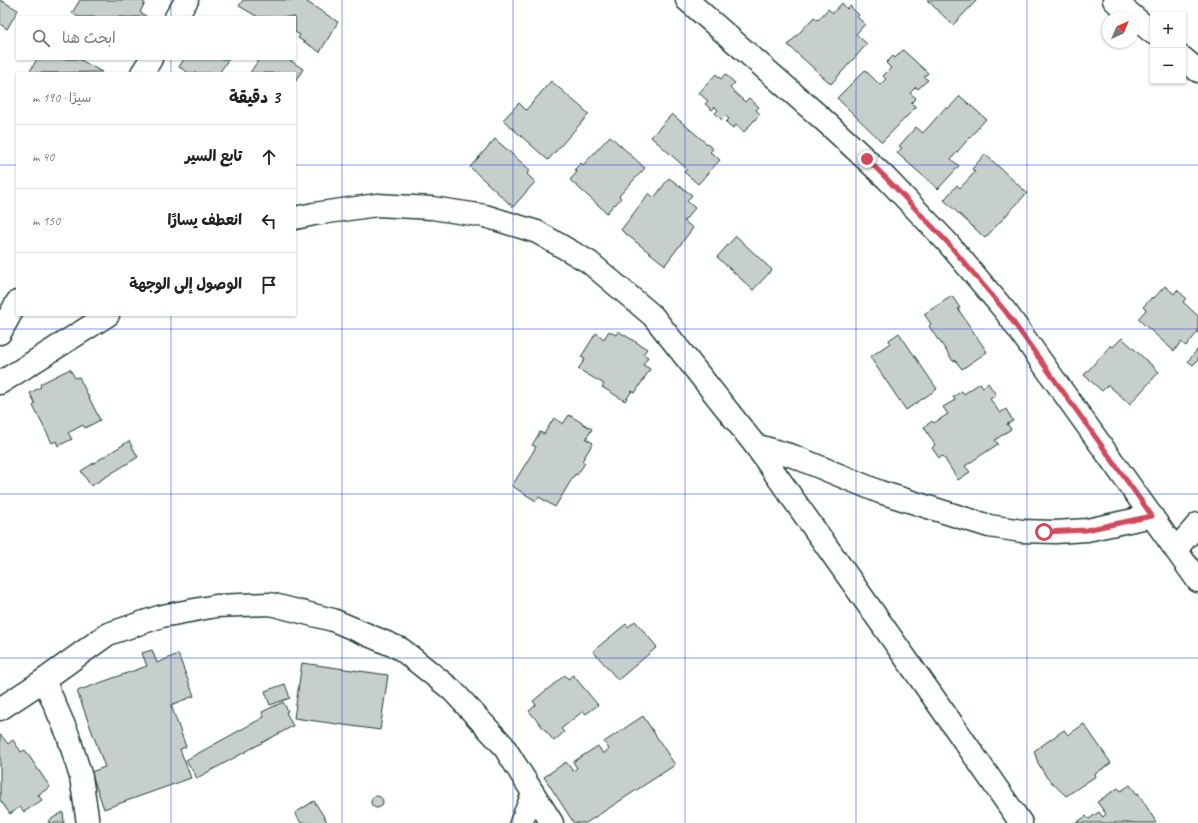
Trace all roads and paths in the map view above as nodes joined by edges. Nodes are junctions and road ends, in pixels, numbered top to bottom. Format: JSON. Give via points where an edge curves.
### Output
{"nodes":[{"id":1,"x":187,"y":0,"type":"edge"},
{"id":2,"x":687,"y":0,"type":"edge"},
{"id":3,"x":1114,"y":0,"type":"edge"},
{"id":4,"x":177,"y":16,"type":"edge"},
{"id":5,"x":1150,"y":30,"type":"edge"},
{"id":6,"x":150,"y":60,"type":"edge"},
{"id":7,"x":1186,"y":61,"type":"edge"},
{"id":8,"x":1198,"y":71,"type":"edge"},
{"id":9,"x":143,"y":72,"type":"edge"},
{"id":10,"x":296,"y":218,"type":"edge"},
{"id":11,"x":16,"y":304,"type":"edge"},
{"id":12,"x":106,"y":316,"type":"edge"},
{"id":13,"x":0,"y":333,"type":"edge"},
{"id":14,"x":0,"y":383,"type":"edge"},
{"id":15,"x":755,"y":445,"type":"junction"},
{"id":16,"x":1152,"y":516,"type":"junction"},
{"id":17,"x":1198,"y":524,"type":"edge"},
{"id":18,"x":1176,"y":549,"type":"junction"},
{"id":19,"x":1198,"y":582,"type":"edge"},
{"id":20,"x":44,"y":680,"type":"junction"},
{"id":21,"x":0,"y":708,"type":"edge"},
{"id":22,"x":534,"y":794,"type":"junction"},
{"id":23,"x":88,"y":823,"type":"edge"},
{"id":24,"x":521,"y":823,"type":"edge"},
{"id":25,"x":552,"y":823,"type":"edge"},
{"id":26,"x":1021,"y":823,"type":"edge"}],
"edges":[{"from":1,"to":4,"type":"street"},
{"from":2,"to":16,"type":"street","via":[[833,128],[886,178],[947,242],[1006,312]]},
{"from":3,"to":5,"type":"street"},
{"from":6,"to":9,"type":"street"},
{"from":7,"to":8,"type":"street"},
{"from":10,"to":15,"type":"street","via":[[385,205],[432,208],[485,216],[537,232],[589,262],[653,316]]},
{"from":11,"to":13,"type":"street"},
{"from":12,"to":14,"type":"street"},
{"from":15,"to":16,"type":"street","via":[[793,456],[880,492],[989,526],[1022,532],[1086,530]]},
{"from":15,"to":26,"type":"street"},
{"from":16,"to":18,"type":"street"},
{"from":17,"to":18,"type":"street"},
{"from":18,"to":19,"type":"street"},
{"from":20,"to":21,"type":"street"},
{"from":20,"to":22,"type":"street","via":[[108,634],[162,616],[216,606],[270,604],[333,620],[401,649],[452,690],[503,745]]},
{"from":20,"to":23,"type":"street","via":[[68,735],[81,777]]},
{"from":22,"to":24,"type":"street"},
{"from":22,"to":25,"type":"street"}]}
